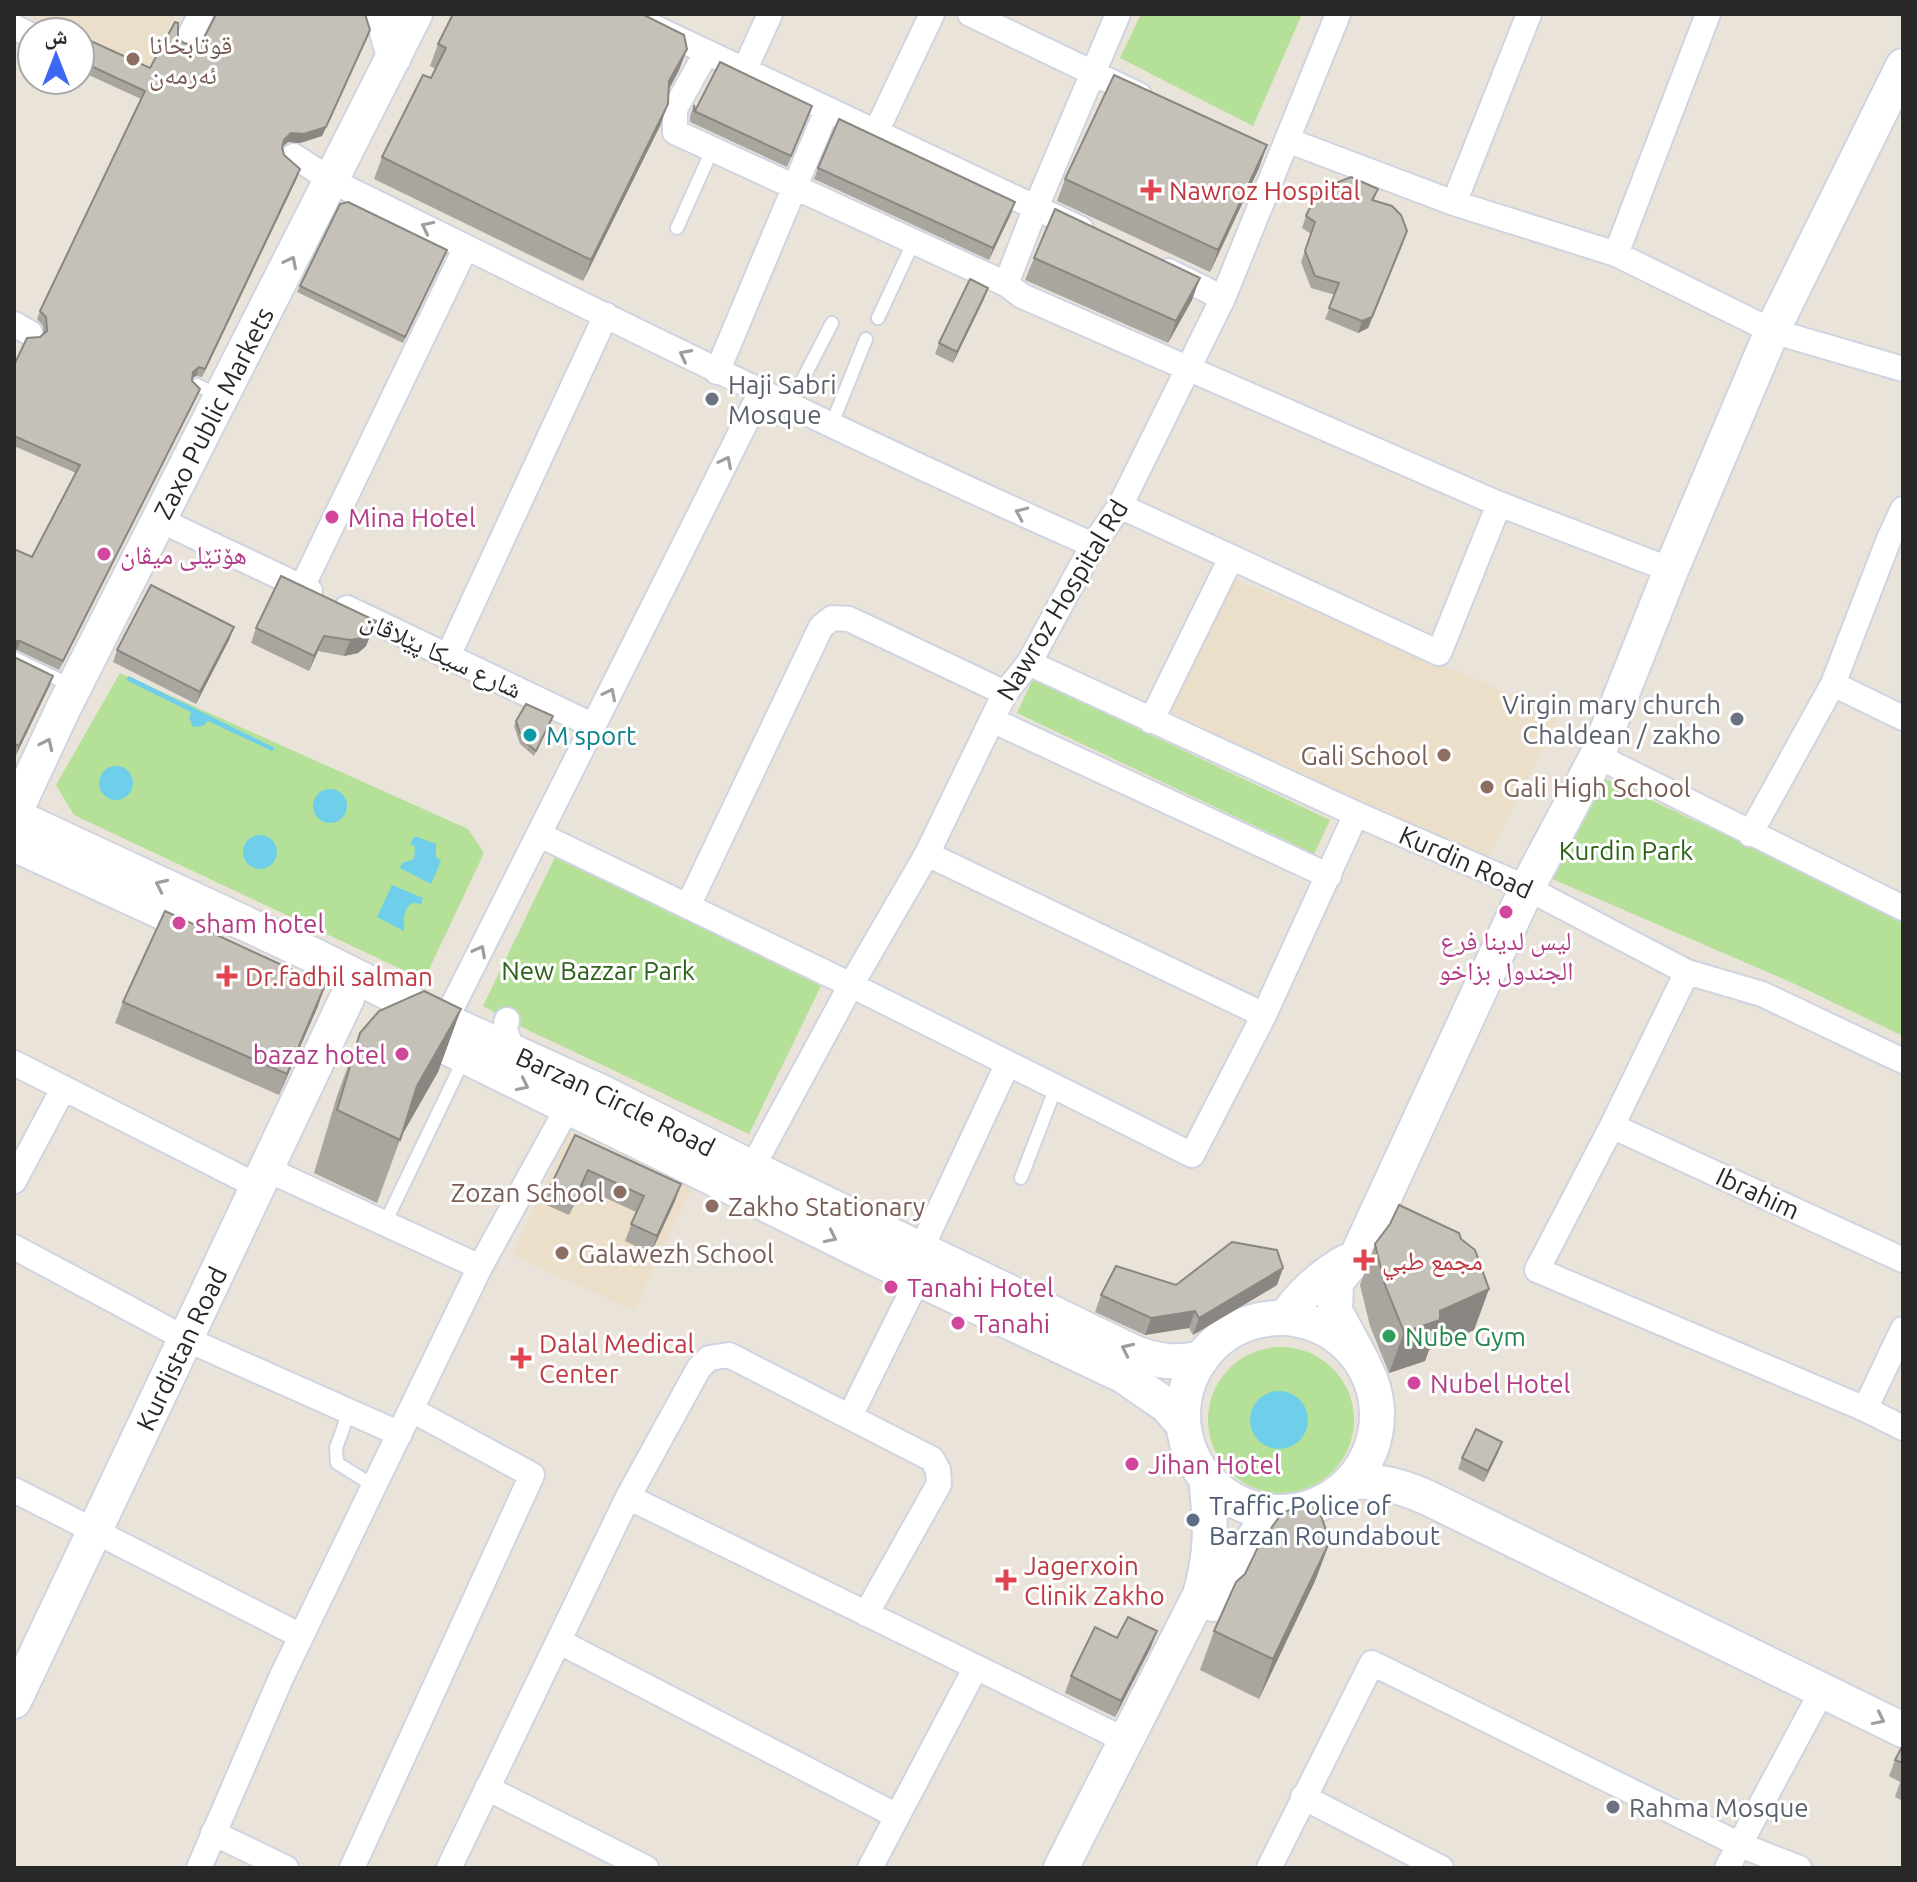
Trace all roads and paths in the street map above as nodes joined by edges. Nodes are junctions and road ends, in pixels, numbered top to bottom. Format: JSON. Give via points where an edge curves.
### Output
{"nodes":[{"id":1,"x":201,"y":14,"type":"edge"},
{"id":2,"x":379,"y":14,"type":"edge"},
{"id":3,"x":415,"y":14,"type":"edge"},
{"id":4,"x":626,"y":14,"type":"edge"},
{"id":5,"x":770,"y":14,"type":"edge"},
{"id":6,"x":932,"y":14,"type":"edge"},
{"id":7,"x":970,"y":14,"type":"edge"},
{"id":8,"x":1118,"y":14,"type":"edge"},
{"id":9,"x":1338,"y":14,"type":"edge"},
{"id":10,"x":1529,"y":14,"type":"edge"},
{"id":11,"x":1708,"y":14,"type":"edge"},
{"id":12,"x":188,"y":39,"type":"dead end"},
{"id":13,"x":706,"y":53,"type":"junction"},
{"id":14,"x":394,"y":57,"type":"junction"},
{"id":15,"x":1903,"y":66,"type":"edge"},
{"id":16,"x":744,"y":71,"type":"junction"},
{"id":17,"x":1092,"y":74,"type":"junction"},
{"id":18,"x":1165,"y":106,"type":"edge"},
{"id":19,"x":827,"y":110,"type":"junction"},
{"id":20,"x":875,"y":134,"type":"junction"},
{"id":21,"x":1252,"y":144,"type":"edge"},
{"id":22,"x":713,"y":148,"type":"junction"},
{"id":23,"x":1284,"y":148,"type":"junction"},
{"id":24,"x":294,"y":156,"type":"dead end"},
{"id":25,"x":332,"y":181,"type":"junction"},
{"id":26,"x":795,"y":187,"type":"junction"},
{"id":27,"x":1454,"y":203,"type":"junction"},
{"id":28,"x":1036,"y":207,"type":"junction"},
{"id":29,"x":677,"y":228,"type":"dead end"},
{"id":30,"x":1103,"y":240,"type":"edge"},
{"id":31,"x":914,"y":241,"type":"junction"},
{"id":32,"x":466,"y":247,"type":"junction"},
{"id":33,"x":1616,"y":254,"type":"junction"},
{"id":34,"x":1143,"y":259,"type":"edge"},
{"id":35,"x":1006,"y":284,"type":"junction"},
{"id":36,"x":1223,"y":298,"type":"junction"},
{"id":37,"x":606,"y":315,"type":"junction"},
{"id":38,"x":878,"y":318,"type":"dead end"},
{"id":39,"x":832,"y":323,"type":"dead end"},
{"id":40,"x":1772,"y":331,"type":"junction"},
{"id":41,"x":866,"y":339,"type":"dead end"},
{"id":42,"x":1187,"y":369,"type":"junction"},
{"id":43,"x":1903,"y":369,"type":"edge"},
{"id":44,"x":717,"y":372,"type":"junction"},
{"id":45,"x":761,"y":392,"type":"junction"},
{"id":46,"x":789,"y":406,"type":"junction"},
{"id":47,"x":831,"y":426,"type":"junction"},
{"id":48,"x":1499,"y":504,"type":"junction"},
{"id":49,"x":1120,"y":506,"type":"junction"},
{"id":50,"x":1903,"y":509,"type":"edge"},
{"id":51,"x":160,"y":520,"type":"junction"},
{"id":52,"x":1896,"y":543,"type":"edge"},
{"id":53,"x":1093,"y":545,"type":"junction"},
{"id":54,"x":1231,"y":558,"type":"junction"},
{"id":55,"x":1671,"y":570,"type":"junction"},
{"id":56,"x":302,"y":587,"type":"junction"},
{"id":57,"x":448,"y":656,"type":"junction"},
{"id":58,"x":14,"y":658,"type":"edge"},
{"id":59,"x":1029,"y":663,"type":"junction"},
{"id":60,"x":1833,"y":684,"type":"junction"},
{"id":61,"x":75,"y":687,"type":"junction"},
{"id":62,"x":1005,"y":693,"type":"junction"},
{"id":63,"x":1903,"y":718,"type":"edge"},
{"id":64,"x":992,"y":720,"type":"junction"},
{"id":65,"x":1151,"y":721,"type":"junction"},
{"id":66,"x":594,"y":726,"type":"junction"},
{"id":67,"x":1597,"y":756,"type":"junction"},
{"id":68,"x":1356,"y":814,"type":"junction"},
{"id":69,"x":19,"y":829,"type":"edge"},
{"id":70,"x":1750,"y":834,"type":"junction"},
{"id":71,"x":540,"y":835,"type":"junction"},
{"id":72,"x":927,"y":854,"type":"junction"},
{"id":73,"x":1329,"y":876,"type":"junction"},
{"id":74,"x":1527,"y":888,"type":"junction"},
{"id":75,"x":688,"y":906,"type":"junction"},
{"id":76,"x":1903,"y":908,"type":"edge"},
{"id":77,"x":1687,"y":972,"type":"junction"},
{"id":78,"x":851,"y":985,"type":"junction"},
{"id":79,"x":347,"y":998,"type":"junction"},
{"id":80,"x":1264,"y":1015,"type":"junction"},
{"id":81,"x":445,"y":1021,"type":"junction"},
{"id":82,"x":359,"y":1038,"type":"edge"},
{"id":83,"x":465,"y":1056,"type":"junction"},
{"id":84,"x":1903,"y":1061,"type":"edge"},
{"id":85,"x":14,"y":1063,"type":"edge"},
{"id":86,"x":1008,"y":1063,"type":"junction"},
{"id":87,"x":1056,"y":1087,"type":"junction"},
{"id":88,"x":63,"y":1089,"type":"junction"},
{"id":89,"x":303,"y":1090,"type":"junction"},
{"id":90,"x":568,"y":1107,"type":"junction"},
{"id":91,"x":1612,"y":1126,"type":"junction"},
{"id":92,"x":752,"y":1168,"type":"junction"},
{"id":93,"x":262,"y":1178,"type":"junction"},
{"id":94,"x":1021,"y":1178,"type":"dead end"},
{"id":95,"x":14,"y":1181,"type":"edge"},
{"id":96,"x":385,"y":1223,"type":"junction"},
{"id":97,"x":14,"y":1247,"type":"edge"},
{"id":98,"x":1357,"y":1256,"type":"junction"},
{"id":99,"x":1903,"y":1260,"type":"edge"},
{"id":100,"x":920,"y":1264,"type":"junction"},
{"id":101,"x":480,"y":1267,"type":"junction"},
{"id":102,"x":1286,"y":1318,"type":"junction"},
{"id":103,"x":1903,"y":1329,"type":"edge"},
{"id":104,"x":186,"y":1339,"type":"junction"},
{"id":105,"x":1202,"y":1358,"type":"junction"},
{"id":106,"x":1363,"y":1363,"type":"junction"},
{"id":107,"x":1865,"y":1409,"type":"junction"},
{"id":108,"x":412,"y":1410,"type":"junction"},
{"id":109,"x":349,"y":1412,"type":"junction"},
{"id":110,"x":850,"y":1416,"type":"junction"},
{"id":111,"x":1183,"y":1424,"type":"junction"},
{"id":112,"x":1903,"y":1428,"type":"edge"},
{"id":113,"x":1377,"y":1429,"type":"junction"},
{"id":114,"x":400,"y":1434,"type":"junction"},
{"id":115,"x":1206,"y":1477,"type":"junction"},
{"id":116,"x":1351,"y":1482,"type":"junction"},
{"id":117,"x":374,"y":1486,"type":"junction"},
{"id":118,"x":14,"y":1490,"type":"edge"},
{"id":119,"x":628,"y":1497,"type":"junction"},
{"id":120,"x":1296,"y":1511,"type":"junction"},
{"id":121,"x":95,"y":1531,"type":"junction"},
{"id":122,"x":866,"y":1614,"type":"junction"},
{"id":123,"x":301,"y":1636,"type":"junction"},
{"id":124,"x":560,"y":1642,"type":"junction"},
{"id":125,"x":976,"y":1667,"type":"junction"},
{"id":126,"x":17,"y":1687,"type":"edge"},
{"id":127,"x":1822,"y":1691,"type":"junction"},
{"id":128,"x":1903,"y":1704,"type":"edge"},
{"id":129,"x":1903,"y":1730,"type":"edge"},
{"id":130,"x":1125,"y":1740,"type":"junction"},
{"id":131,"x":487,"y":1788,"type":"junction"},
{"id":132,"x":1303,"y":1797,"type":"junction"},
{"id":133,"x":897,"y":1816,"type":"junction"},
{"id":134,"x":213,"y":1833,"type":"junction"},
{"id":135,"x":1738,"y":1844,"type":"junction"},
{"id":136,"x":199,"y":1868,"type":"edge"},
{"id":137,"x":286,"y":1868,"type":"edge"},
{"id":138,"x":352,"y":1868,"type":"edge"},
{"id":139,"x":449,"y":1868,"type":"edge"},
{"id":140,"x":646,"y":1868,"type":"edge"},
{"id":141,"x":870,"y":1868,"type":"edge"},
{"id":142,"x":1061,"y":1868,"type":"edge"},
{"id":143,"x":1087,"y":1868,"type":"edge"},
{"id":144,"x":1269,"y":1868,"type":"edge"},
{"id":145,"x":1441,"y":1868,"type":"edge"},
{"id":146,"x":1727,"y":1868,"type":"edge"},
{"id":147,"x":1799,"y":1868,"type":"edge"}],
"edges":[{"from":1,"to":12,"type":"street"},
{"from":2,"to":14,"type":"main road"},
{"from":3,"to":14,"type":"main road","name":"Zaxo Public Markets"},
{"from":4,"to":13,"type":"street"},
{"from":5,"to":16,"type":"street"},
{"from":6,"to":20,"type":"street"},
{"from":7,"to":17,"type":"street"},
{"from":8,"to":17,"type":"street"},
{"from":9,"to":23,"type":"street","name":"Nawroz Hospital Rd"},
{"from":10,"to":27,"type":"street"},
{"from":11,"to":33,"type":"street"},
{"from":13,"to":16,"type":"street"},
{"from":13,"to":22,"type":"street","via":[[675,109],[675,132]]},
{"from":14,"to":25,"type":"main road","name":"Zaxo Public Markets"},
{"from":15,"to":40,"type":"main road"},
{"from":16,"to":19,"type":"street"},
{"from":17,"to":18,"type":"street"},
{"from":17,"to":28,"type":"street"},
{"from":19,"to":20,"type":"street"},
{"from":19,"to":26,"type":"street"},
{"from":20,"to":28,"type":"street"},
{"from":21,"to":23,"type":"street"},
{"from":22,"to":26,"type":"street"},
{"from":22,"to":29,"type":"lane"},
{"from":23,"to":27,"type":"street"},
{"from":23,"to":36,"type":"street","name":"Nawroz Hospital Rd"},
{"from":24,"to":25,"type":"street"},
{"from":32,"to":25,"type":"street","one_way":true},
{"from":51,"to":25,"type":"main road","name":"Zaxo Public Markets","one_way":true,"via":[[210,391]]},
{"from":26,"to":31,"type":"street"},
{"from":26,"to":44,"type":"street"},
{"from":27,"to":33,"type":"street"},
{"from":28,"to":30,"type":"street"},
{"from":28,"to":35,"type":"street"},
{"from":31,"to":35,"type":"street"},
{"from":31,"to":38,"type":"lane"},
{"from":32,"to":37,"type":"street"},
{"from":32,"to":56,"type":"street"},
{"from":33,"to":40,"type":"street"},
{"from":34,"to":36,"type":"street"},
{"from":35,"to":42,"type":"street","via":[[1022,296]]},
{"from":36,"to":42,"type":"street","name":"Nawroz Hospital Rd"},
{"from":44,"to":37,"type":"street","one_way":true},
{"from":37,"to":57,"type":"street"},
{"from":39,"to":46,"type":"lane"},
{"from":40,"to":43,"type":"street"},
{"from":40,"to":55,"type":"main road"},
{"from":41,"to":47,"type":"lane"},
{"from":42,"to":48,"type":"street"},
{"from":42,"to":49,"type":"street","name":"Nawroz Hospital Rd"},
{"from":44,"to":45,"type":"street"},
{"from":45,"to":46,"type":"street"},
{"from":66,"to":45,"type":"street","one_way":true},
{"from":46,"to":47,"type":"street"},
{"from":53,"to":47,"type":"street","one_way":true},
{"from":48,"to":54,"type":"street","via":[[1439,653]]},
{"from":48,"to":55,"type":"street"},
{"from":49,"to":53,"type":"street","name":"Nawroz Hospital Rd"},
{"from":49,"to":54,"type":"street"},
{"from":50,"to":52,"type":"street"},
{"from":51,"to":56,"type":"street","name":"شارع سيكا پێلاڤان"},
{"from":51,"to":61,"type":"main road","name":"Zaxo Public Markets"},
{"from":52,"to":60,"type":"street"},
{"from":53,"to":59,"type":"street","name":"Nawroz Hospital Rd"},
{"from":54,"to":65,"type":"street"},
{"from":55,"to":67,"type":"main road"},
{"from":56,"to":57,"type":"street","name":"شارع سيكا پێلاڤان"},
{"from":57,"to":66,"type":"street","name":"شارع سيكا پێلاڤان"},
{"from":58,"to":61,"type":"lane"},
{"from":59,"to":62,"type":"street","name":"Nawroz Hospital Rd"},
{"from":59,"to":65,"type":"street","name":"Kurdin Road"},
{"from":60,"to":63,"type":"street"},
{"from":60,"to":70,"type":"street"},
{"from":69,"to":61,"type":"main road","name":"Zaxo Public Markets","one_way":true},
{"from":62,"to":64,"type":"street","name":"Nawroz Hospital Rd"},
{"from":62,"to":75,"type":"street","via":[[849,619],[832,618],[821,627]]},
{"from":64,"to":72,"type":"street","name":"Nawroz Hospital Rd"},
{"from":64,"to":73,"type":"street"},
{"from":65,"to":68,"type":"street","name":"Kurdin Road"},
{"from":66,"to":71,"type":"street"},
{"from":67,"to":70,"type":"street"},
{"from":67,"to":74,"type":"main road"},
{"from":68,"to":73,"type":"street"},
{"from":68,"to":74,"type":"street","name":"Kurdin Road"},
{"from":69,"to":79,"type":"main road","name":"Barzan Circle Road"},
{"from":81,"to":69,"type":"main road","name":"Barzan Circle Road","one_way":true,"via":[[317,957]]},
{"from":70,"to":76,"type":"street"},
{"from":71,"to":75,"type":"street"},
{"from":81,"to":71,"type":"street","one_way":true},
{"from":72,"to":78,"type":"street","name":"Nawroz Hospital Rd"},
{"from":72,"to":80,"type":"street"},
{"from":73,"to":80,"type":"street"},
{"from":74,"to":77,"type":"street","name":"Kurdin Road"},
{"from":74,"to":98,"type":"main road"},
{"from":75,"to":78,"type":"street"},
{"from":77,"to":84,"type":"street","name":"Kurdin Road","via":[[1762,994]]},
{"from":77,"to":91,"type":"street"},
{"from":78,"to":86,"type":"street"},
{"from":78,"to":92,"type":"street","name":"Nawroz Hospital Rd"},
{"from":79,"to":83,"type":"main road","name":"Barzan Circle Road"},
{"from":79,"to":89,"type":"main road","name":"Kurdistan Road"},
{"from":80,"to":87,"type":"street","via":[[1192,1155]]},
{"from":81,"to":92,"type":"main road","name":"Barzan Circle Road","via":[[510,1036],[599,1091]]},
{"from":82,"to":89,"type":"main road"},
{"from":83,"to":90,"type":"main road","name":"Barzan Circle Road","one_way":true},
{"from":83,"to":96,"type":"lane"},
{"from":85,"to":88,"type":"street"},
{"from":86,"to":87,"type":"street"},
{"from":86,"to":100,"type":"street"},
{"from":87,"to":94,"type":"lane"},
{"from":88,"to":93,"type":"street"},
{"from":88,"to":95,"type":"street"},
{"from":89,"to":93,"type":"main road","name":"Kurdistan Road"},
{"from":90,"to":100,"type":"main road","name":"Barzan Circle Road","one_way":true},
{"from":90,"to":101,"type":"street"},
{"from":91,"to":99,"type":"street","name":"Ibrahim"},
{"from":91,"to":107,"type":"street","via":[[1537,1270]]},
{"from":92,"to":100,"type":"main road","name":"Barzan Circle Road"},
{"from":93,"to":96,"type":"street"},
{"from":93,"to":104,"type":"main road","name":"Kurdistan Road"},
{"from":96,"to":101,"type":"street"},
{"from":97,"to":104,"type":"street"},
{"from":98,"to":102,"type":"main road","via":[[1325,1273]]},
{"from":98,"to":106,"type":"main road","via":[[1336,1282],[1335,1311]]},
{"from":105,"to":100,"type":"main road","name":"Barzan Circle Road","one_way":true,"via":[[1174,1362],[1146,1357]]},
{"from":100,"to":110,"type":"street"},
{"from":100,"to":111,"type":"main road","via":[[1124,1376],[1166,1405]]},
{"from":101,"to":108,"type":"street"},
{"from":102,"to":105,"type":"main road","via":[[1239,1327]]},
{"from":102,"to":106,"type":"main road","via":[[1330,1331]]},
{"from":103,"to":107,"type":"street"},
{"from":104,"to":109,"type":"street"},
{"from":104,"to":121,"type":"main road","name":"Kurdistan Road"},
{"from":105,"to":111,"type":"main road","via":[[1190,1377]]},
{"from":106,"to":113,"type":"main road","via":[[1373,1383]]},
{"from":107,"to":112,"type":"street"},
{"from":108,"to":114,"type":"street"},
{"from":108,"to":138,"type":"street","via":[[532,1475]]},
{"from":109,"to":114,"type":"street"},
{"from":109,"to":117,"type":"lane","via":[[336,1448],[337,1463]]},
{"from":110,"to":119,"type":"street","via":[[729,1355],[709,1358]]},
{"from":110,"to":122,"type":"street","via":[[932,1459],[938,1470],[939,1484]]},
{"from":111,"to":115,"type":"main road","via":[[1193,1458]]},
{"from":113,"to":116,"type":"main road"},
{"from":113,"to":128,"type":"main road","via":[[1401,1461],[1683,1604]]},
{"from":114,"to":117,"type":"street"},
{"from":115,"to":120,"type":"main road","via":[[1245,1505],[1270,1512]]},
{"from":115,"to":130,"type":"main road","via":[[1211,1542],[1200,1595]]},
{"from":116,"to":120,"type":"main road","via":[[1335,1495]]},
{"from":116,"to":127,"type":"main road","via":[[1374,1480],[1426,1497]]},
{"from":117,"to":123,"type":"street"},
{"from":118,"to":121,"type":"street"},
{"from":119,"to":122,"type":"street"},
{"from":119,"to":124,"type":"street"},
{"from":120,"to":143,"type":"main road","via":[[1259,1531],[1227,1574]]},
{"from":121,"to":123,"type":"street"},
{"from":121,"to":126,"type":"main road","name":"Kurdistan Road"},
{"from":122,"to":125,"type":"street"},
{"from":123,"to":134,"type":"street"},
{"from":124,"to":131,"type":"street"},
{"from":124,"to":133,"type":"street"},
{"from":125,"to":130,"type":"street"},
{"from":125,"to":133,"type":"street"},
{"from":127,"to":129,"type":"main road","one_way":true},
{"from":127,"to":135,"type":"street"},
{"from":130,"to":142,"type":"main road"},
{"from":131,"to":139,"type":"street"},
{"from":131,"to":140,"type":"street"},
{"from":132,"to":135,"type":"street","via":[[1372,1663]]},
{"from":132,"to":144,"type":"street"},
{"from":132,"to":145,"type":"street"},
{"from":133,"to":141,"type":"street"},
{"from":134,"to":136,"type":"street"},
{"from":134,"to":137,"type":"street"},
{"from":135,"to":146,"type":"street"},
{"from":135,"to":147,"type":"street"}]}
